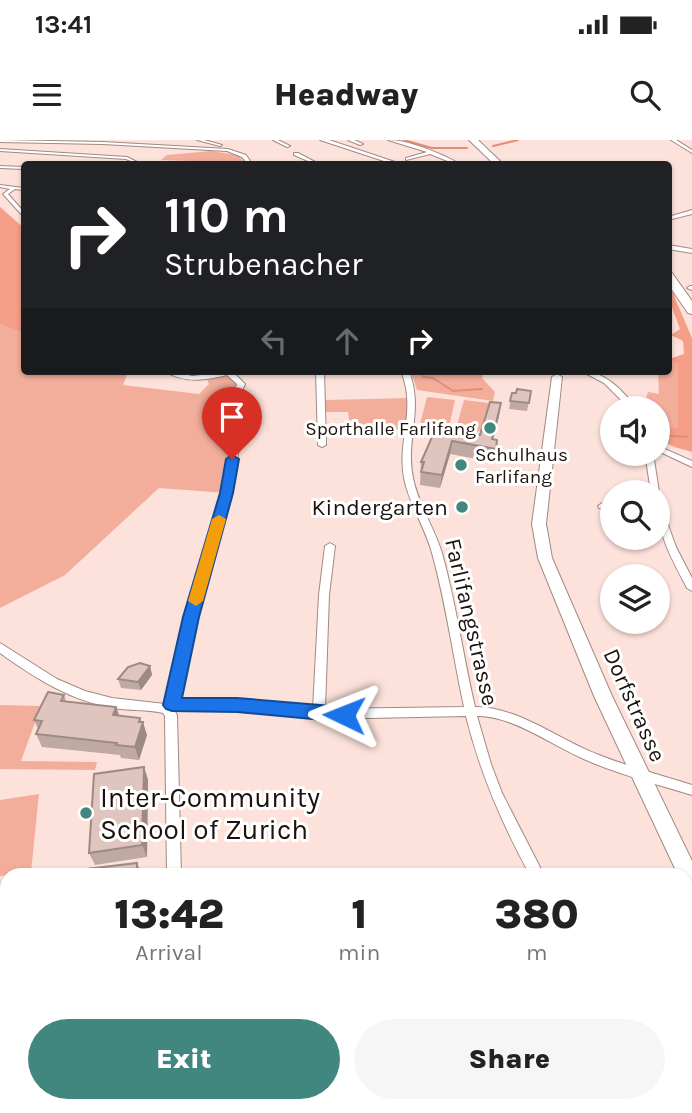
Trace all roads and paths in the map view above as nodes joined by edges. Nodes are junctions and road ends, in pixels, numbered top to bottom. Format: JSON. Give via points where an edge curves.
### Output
{"nodes":[{"id":1,"x":200,"y":140,"type":"edge"},
{"id":2,"x":275,"y":140,"type":"edge"},
{"id":3,"x":323,"y":140,"type":"edge"},
{"id":4,"x":350,"y":140,"type":"edge"},
{"id":5,"x":390,"y":140,"type":"edge"},
{"id":6,"x":472,"y":140,"type":"edge"},
{"id":7,"x":673,"y":140,"type":"edge"},
{"id":8,"x":0,"y":141,"type":"edge"},
{"id":9,"x":361,"y":144,"type":"dead end"},
{"id":10,"x":288,"y":146,"type":"dead end"},
{"id":11,"x":0,"y":150,"type":"edge"},
{"id":12,"x":228,"y":150,"type":"junction"},
{"id":13,"x":431,"y":152,"type":"junction"},
{"id":14,"x":692,"y":152,"type":"edge"},
{"id":15,"x":296,"y":154,"type":"dead end"},
{"id":16,"x":408,"y":159,"type":"dead end"},
{"id":17,"x":133,"y":161,"type":"edge"},
{"id":18,"x":248,"y":161,"type":"edge"},
{"id":19,"x":311,"y":161,"type":"edge"},
{"id":20,"x":388,"y":161,"type":"edge"},
{"id":21,"x":451,"y":161,"type":"edge"},
{"id":22,"x":495,"y":161,"type":"edge"},
{"id":23,"x":0,"y":167,"type":"edge"},
{"id":24,"x":21,"y":168,"type":"edge"},
{"id":25,"x":0,"y":186,"type":"edge"},
{"id":26,"x":15,"y":188,"type":"junction"},
{"id":27,"x":21,"y":189,"type":"edge"},
{"id":28,"x":21,"y":211,"type":"edge"},
{"id":29,"x":692,"y":212,"type":"edge"},
{"id":30,"x":672,"y":218,"type":"edge"},
{"id":31,"x":672,"y":248,"type":"edge"},
{"id":32,"x":692,"y":251,"type":"edge"},
{"id":33,"x":672,"y":270,"type":"edge"},
{"id":34,"x":672,"y":278,"type":"edge"},
{"id":35,"x":688,"y":292,"type":"edge"},
{"id":36,"x":692,"y":310,"type":"edge"},
{"id":37,"x":176,"y":375,"type":"edge"},
{"id":38,"x":214,"y":375,"type":"edge"},
{"id":39,"x":234,"y":375,"type":"edge"},
{"id":40,"x":320,"y":375,"type":"edge"},
{"id":41,"x":407,"y":375,"type":"edge"},
{"id":42,"x":594,"y":375,"type":"edge"},
{"id":43,"x":557,"y":377,"type":"dead end"},
{"id":44,"x":621,"y":396,"type":"edge"},
{"id":45,"x":323,"y":445,"type":"dead end"},
{"id":46,"x":670,"y":453,"type":"edge"},
{"id":47,"x":692,"y":464,"type":"edge"},
{"id":48,"x":670,"y":544,"type":"edge"},
{"id":49,"x":330,"y":546,"type":"dead end"},
{"id":50,"x":692,"y":588,"type":"edge"},
{"id":51,"x":0,"y":647,"type":"edge"},
{"id":52,"x":169,"y":707,"type":"junction"},
{"id":53,"x":471,"y":710,"type":"junction"},
{"id":54,"x":319,"y":714,"type":"junction"},
{"id":55,"x":638,"y":772,"type":"junction"},
{"id":56,"x":692,"y":790,"type":"edge"},
{"id":57,"x":174,"y":868,"type":"edge"},
{"id":58,"x":533,"y":868,"type":"edge"},
{"id":59,"x":685,"y":868,"type":"edge"}],
"edges":[{"from":1,"to":12,"type":"street"},
{"from":2,"to":10,"type":"street"},
{"from":3,"to":20,"type":"street"},
{"from":4,"to":9,"type":"street"},
{"from":5,"to":13,"type":"street"},
{"from":6,"to":22,"type":"highway"},
{"from":7,"to":14,"type":"street"},
{"from":8,"to":12,"type":"street"},
{"from":11,"to":17,"type":"street"},
{"from":12,"to":18,"type":"street"},
{"from":13,"to":16,"type":"street"},
{"from":13,"to":21,"type":"street"},
{"from":15,"to":19,"type":"street"},
{"from":23,"to":24,"type":"street"},
{"from":25,"to":26,"type":"street"},
{"from":26,"to":27,"type":"street"},
{"from":26,"to":28,"type":"street","via":[[5,194]]},
{"from":29,"to":30,"type":"street"},
{"from":31,"to":32,"type":"street"},
{"from":33,"to":35,"type":"highway"},
{"from":34,"to":35,"type":"highway"},
{"from":35,"to":36,"type":"highway"},
{"from":37,"to":38,"type":"street"},
{"from":39,"to":52,"type":"street","via":[[241,384],[233,402],[239,429]]},
{"from":40,"to":45,"type":"street"},
{"from":41,"to":53,"type":"street","name":"Farlifangstrasse","via":[[413,410],[408,477],[437,552]]},
{"from":42,"to":44,"type":"street"},
{"from":43,"to":55,"type":"street","name":"Dorfstrasse","via":[[540,538]]},
{"from":46,"to":47,"type":"street"},
{"from":48,"to":50,"type":"street"},
{"from":49,"to":54,"type":"street"},
{"from":51,"to":52,"type":"street","via":[[63,689],[93,699]]},
{"from":52,"to":54,"type":"street","via":[[237,705]]},
{"from":52,"to":57,"type":"street"},
{"from":53,"to":54,"type":"street"},
{"from":53,"to":55,"type":"street","via":[[518,721],[595,759]]},
{"from":53,"to":58,"type":"street","name":"Farlifangstrasse","via":[[495,789]]},
{"from":55,"to":56,"type":"street"},
{"from":55,"to":59,"type":"street","name":"Dorfstrasse"}]}
